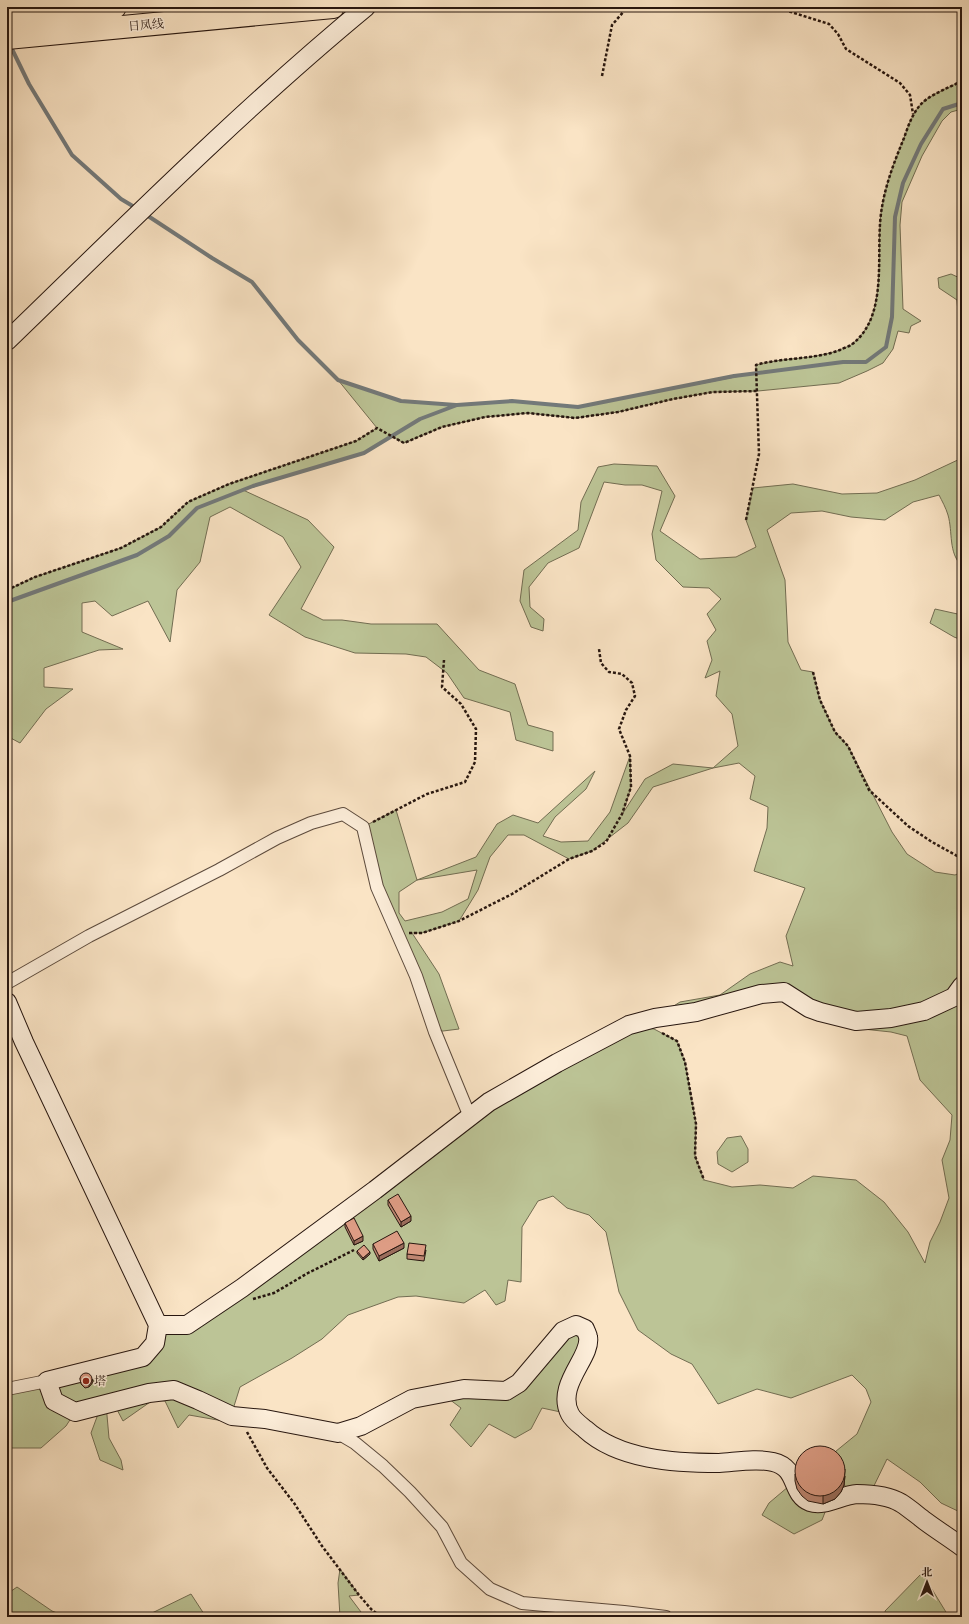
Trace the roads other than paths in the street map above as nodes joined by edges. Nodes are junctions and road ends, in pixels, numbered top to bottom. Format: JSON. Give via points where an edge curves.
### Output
{"nodes":[{"id":1,"x":115,"y":7,"type":"edge"},
{"id":2,"x":333,"y":7,"type":"edge"},
{"id":3,"x":366,"y":7,"type":"edge"},
{"id":4,"x":7,"y":18,"type":"edge"},
{"id":5,"x":61,"y":23,"type":"junction"},
{"id":6,"x":7,"y":38,"type":"edge"},
{"id":7,"x":7,"y":341,"type":"edge"},
{"id":8,"x":7,"y":983,"type":"edge"},
{"id":9,"x":962,"y":986,"type":"edge"},
{"id":10,"x":7,"y":1002,"type":"edge"},
{"id":11,"x":470,"y":1117,"type":"junction"},
{"id":12,"x":158,"y":1325,"type":"junction"},
{"id":13,"x":48,"y":1381,"type":"junction"},
{"id":14,"x":7,"y":1389,"type":"edge"},
{"id":15,"x":338,"y":1433,"type":"junction"},
{"id":16,"x":962,"y":1547,"type":"edge"},
{"id":17,"x":666,"y":1617,"type":"edge"}],
"edges":[{"from":1,"to":5,"type":"highway"},
{"from":2,"to":5,"type":"highway","name":"日凤线"},
{"from":3,"to":7,"type":"street","via":[[306,58],[165,187]]},
{"from":4,"to":5,"type":"highway","name":"日凤线"},
{"from":5,"to":6,"type":"highway","name":"日凤线"},
{"from":8,"to":11,"type":"street","via":[[89,936],[277,838],[311,823],[343,814],[363,827],[377,887],[416,976],[435,1032]]},
{"from":9,"to":11,"type":"street","via":[[954,997],[924,1011],[891,1018],[856,1021],[809,1008],[784,992],[761,994],[696,1012],[655,1018],[629,1025],[604,1037],[520,1083]]},
{"from":10,"to":12,"type":"street"},
{"from":11,"to":12,"type":"street","via":[[242,1288],[187,1325]]},
{"from":12,"to":13,"type":"street","via":[[155,1344],[143,1357]]},
{"from":13,"to":14,"type":"street"},
{"from":13,"to":15,"type":"street","via":[[54,1402],[75,1412],[149,1393],[174,1390],[232,1416],[265,1419]]},
{"from":15,"to":16,"type":"street","via":[[361,1426],[412,1399],[464,1389],[506,1391],[519,1383],[563,1331],[576,1325],[585,1329],[589,1338],[587,1349],[572,1377],[567,1403],[570,1414],[602,1442],[635,1455],[677,1461],[772,1462],[784,1466],[795,1481],[797,1489],[808,1501],[822,1504],[856,1494],[887,1498],[900,1503]]},
{"from":15,"to":17,"type":"street","via":[[383,1466],[410,1492],[442,1526],[461,1563],[490,1589],[522,1603]]}]}
